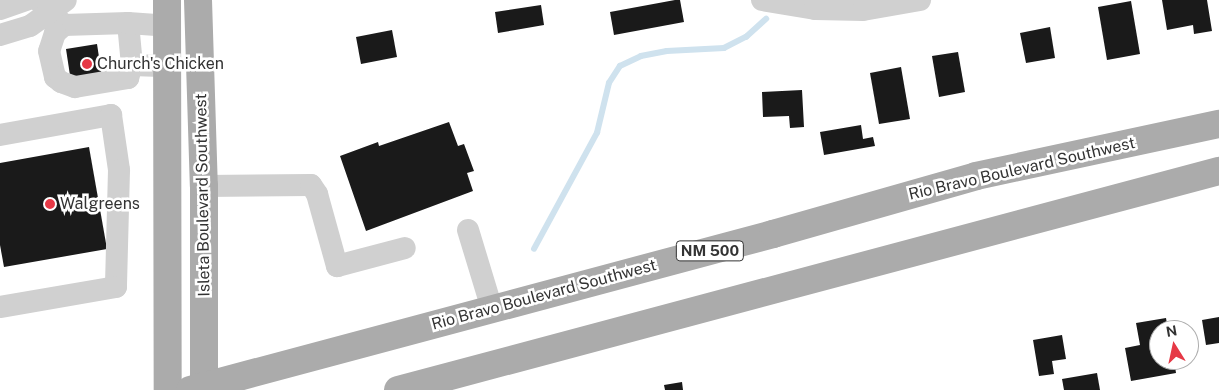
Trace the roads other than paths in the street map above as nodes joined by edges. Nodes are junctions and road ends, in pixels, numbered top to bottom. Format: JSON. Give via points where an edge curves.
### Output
{"nodes":[{"id":1,"x":26,"y":0,"type":"edge"},
{"id":2,"x":198,"y":0,"type":"edge"},
{"id":3,"x":762,"y":0,"type":"edge"},
{"id":4,"x":920,"y":0,"type":"edge"},
{"id":5,"x":0,"y":8,"type":"edge"},
{"id":6,"x":54,"y":9,"type":"edge"},
{"id":7,"x":167,"y":13,"type":"edge"},
{"id":8,"x":128,"y":23,"type":"junction"},
{"id":9,"x":0,"y":35,"type":"edge"},
{"id":10,"x":132,"y":65,"type":"junction"},
{"id":11,"x":168,"y":66,"type":"junction"},
{"id":12,"x":1219,"y":124,"type":"edge"},
{"id":13,"x":0,"y":136,"type":"edge"},
{"id":14,"x":1219,"y":171,"type":"edge"},
{"id":15,"x":204,"y":186,"type":"junction"},
{"id":16,"x":468,"y":230,"type":"dead end"},
{"id":17,"x":405,"y":248,"type":"dead end"},
{"id":18,"x":0,"y":307,"type":"edge"},
{"id":19,"x":492,"y":309,"type":"junction"},
{"id":20,"x":451,"y":377,"type":"junction"},
{"id":21,"x":199,"y":389,"type":"edge"},
{"id":22,"x":168,"y":390,"type":"edge"},
{"id":23,"x":398,"y":390,"type":"edge"},
{"id":24,"x":418,"y":390,"type":"edge"}],
"edges":[{"from":1,"to":5,"type":"street"},
{"from":2,"to":15,"type":"main road","name":"Isleta Boulevard Southwest"},
{"from":3,"to":4,"type":"street","via":[[815,9],[863,10]]},
{"from":6,"to":8,"type":"street"},
{"from":6,"to":9,"type":"street","via":[[30,26]]},
{"from":6,"to":10,"type":"street","via":[[55,33],[48,51],[55,77],[61,82],[75,87],[128,78]]},
{"from":7,"to":8,"type":"street"},
{"from":7,"to":11,"type":"main road","name":"Isleta Boulevard Southwest"},
{"from":8,"to":10,"type":"street"},
{"from":10,"to":11,"type":"street"},
{"from":11,"to":22,"type":"main road","name":"Isleta Boulevard Southwest"},
{"from":12,"to":19,"type":"main road","name":"Rio Bravo Boulevard Southwest","number":"NM 500","via":[[976,176]]},
{"from":13,"to":18,"type":"street","via":[[111,116],[119,170],[116,287]]},
{"from":14,"to":20,"type":"main road"},
{"from":15,"to":17,"type":"street","via":[[311,185],[317,194],[337,266]]},
{"from":15,"to":21,"type":"main road","name":"Isleta Boulevard Southwest"},
{"from":16,"to":19,"type":"street"},
{"from":19,"to":21,"type":"main road","name":"Rio Bravo Boulevard Southwest","number":"NM 500"},
{"from":20,"to":23,"type":"main road"},
{"from":20,"to":24,"type":"main road"}]}
